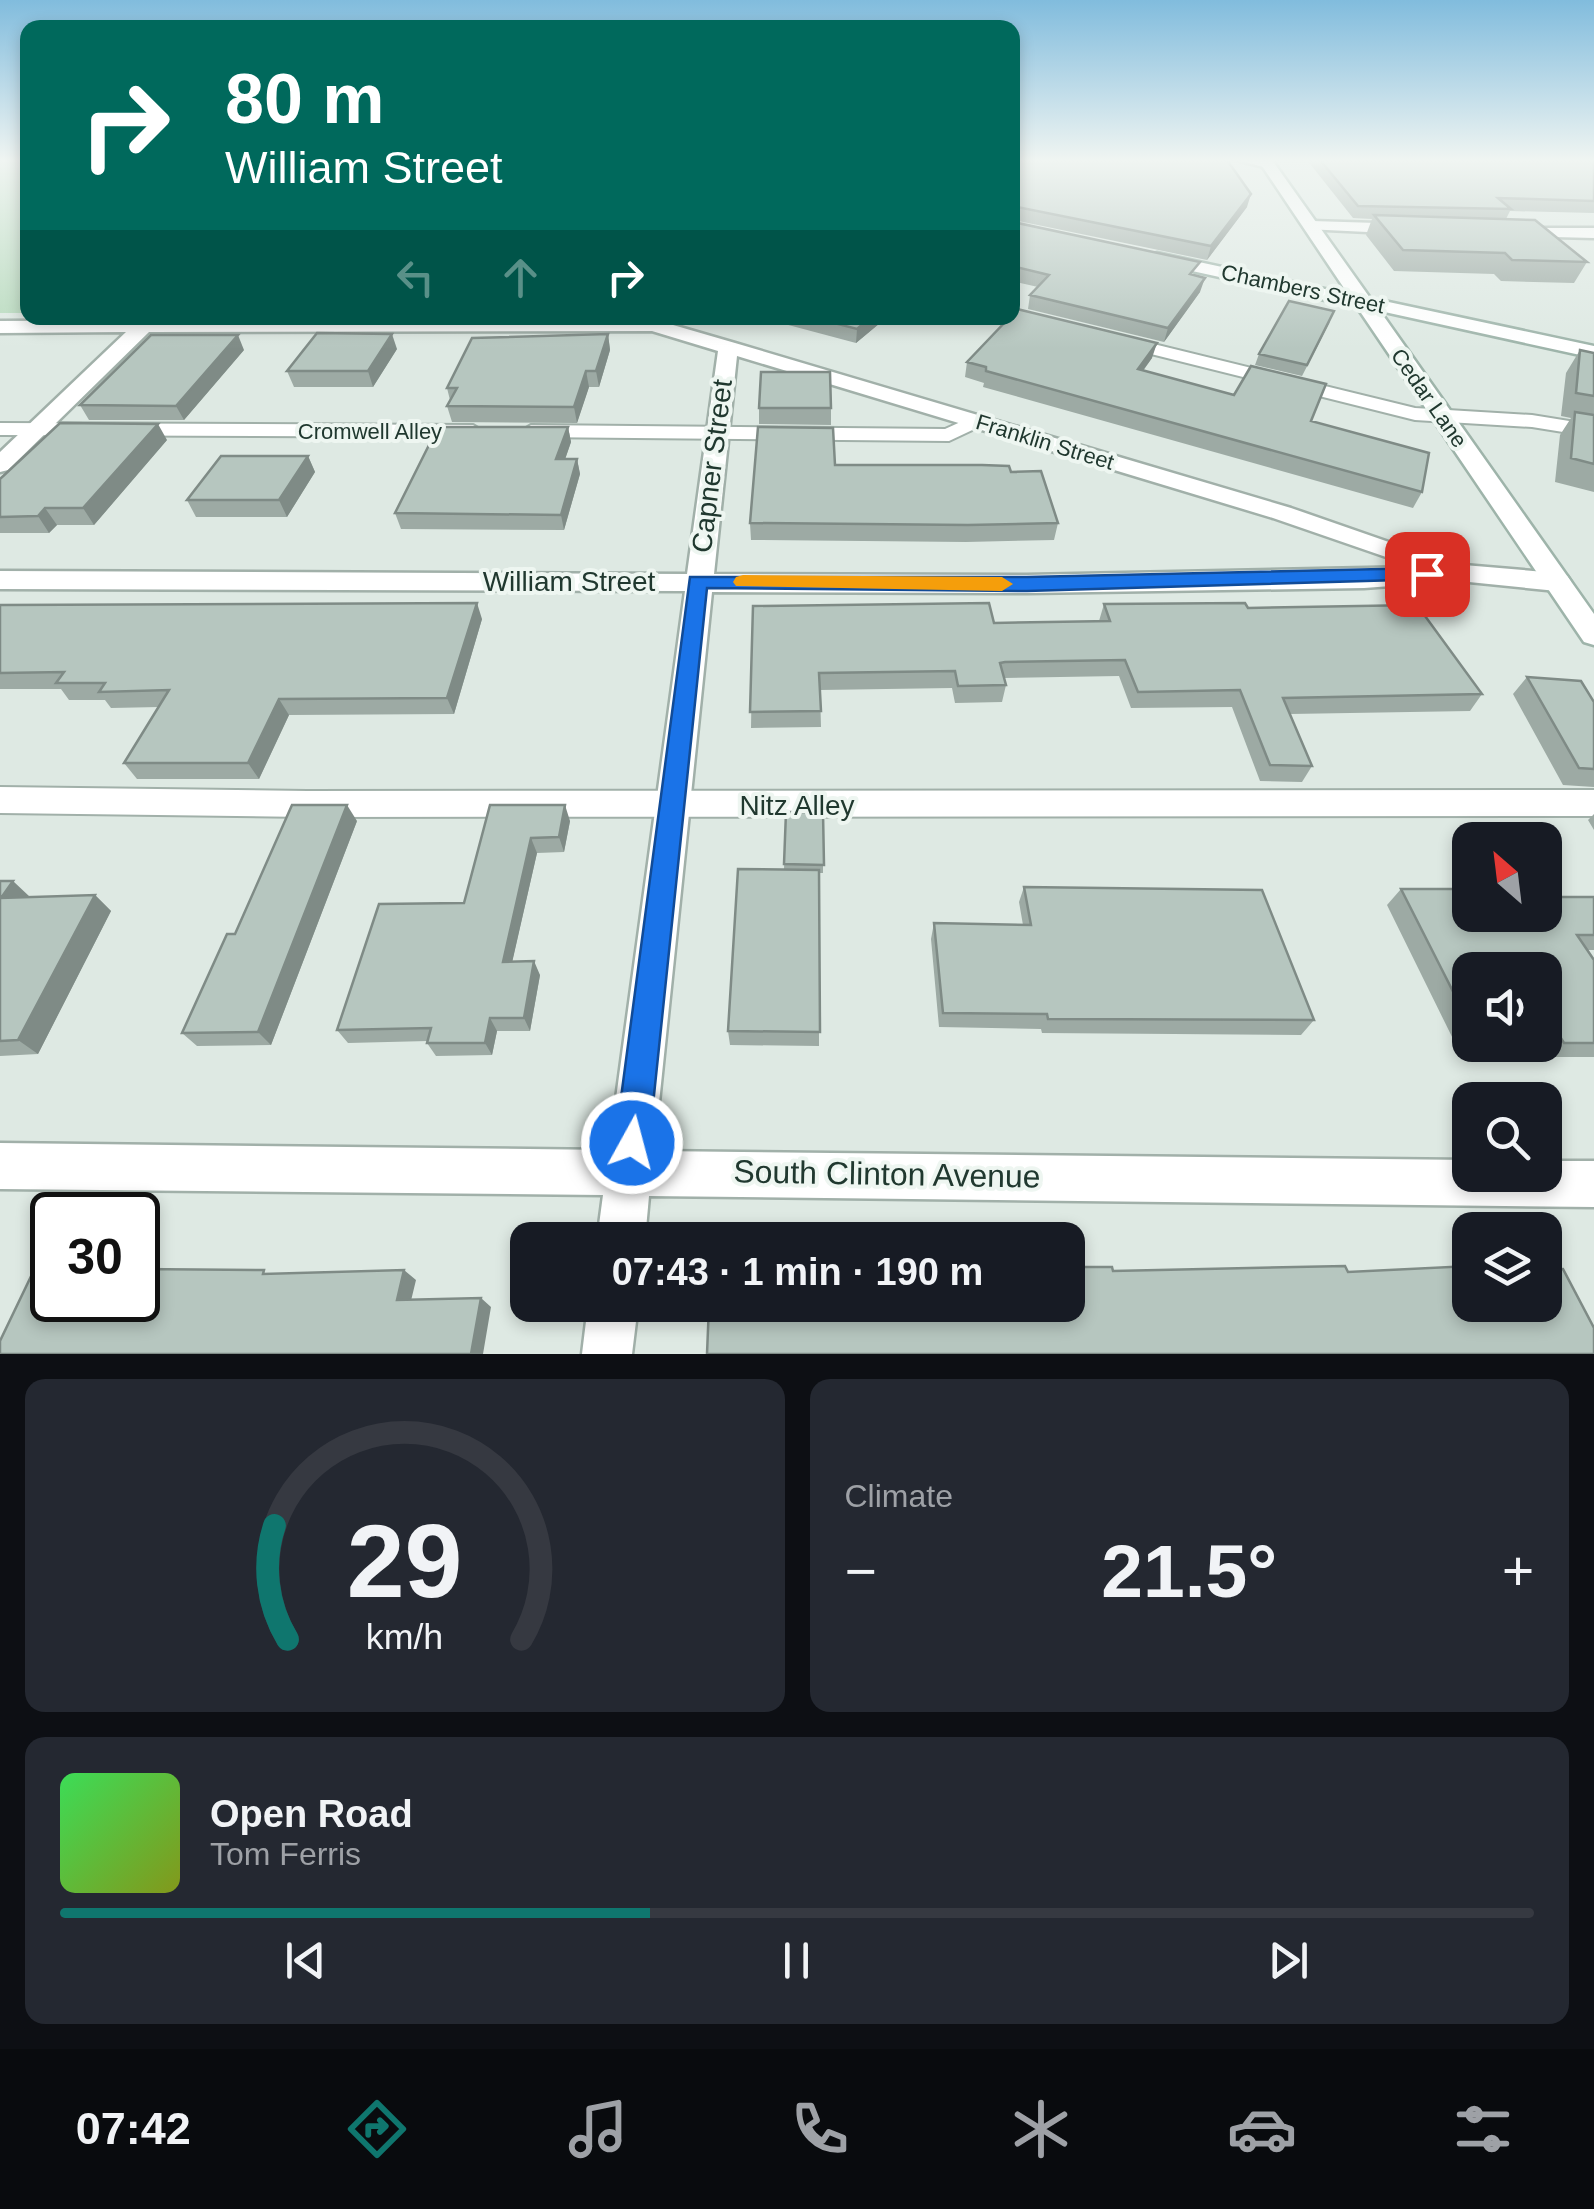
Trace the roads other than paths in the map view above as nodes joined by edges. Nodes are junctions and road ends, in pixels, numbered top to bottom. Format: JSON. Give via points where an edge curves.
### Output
{"nodes":[{"id":1,"x":1310,"y":223,"type":"edge"},
{"id":2,"x":1312,"y":226,"type":"junction"},
{"id":3,"x":1431,"y":230,"type":"edge"},
{"id":4,"x":1500,"y":231,"type":"edge"},
{"id":5,"x":1594,"y":233,"type":"edge"},
{"id":6,"x":1143,"y":255,"type":"edge"},
{"id":7,"x":1362,"y":301,"type":"junction"},
{"id":8,"x":655,"y":325,"type":"joint"},
{"id":9,"x":0,"y":327,"type":"edge"},
{"id":10,"x":142,"y":328,"type":"junction"},
{"id":11,"x":1107,"y":338,"type":"edge"},
{"id":12,"x":728,"y":347,"type":"junction"},
{"id":13,"x":1594,"y":352,"type":"edge"},
{"id":14,"x":1443,"y":417,"type":"junction"},
{"id":15,"x":976,"y":422,"type":"junction"},
{"id":16,"x":0,"y":429,"type":"edge"},
{"id":17,"x":36,"y":429,"type":"junction"},
{"id":18,"x":1594,"y":431,"type":"edge"},
{"id":19,"x":717,"y":434,"type":"junction"},
{"id":20,"x":0,"y":465,"type":"edge"},
{"id":21,"x":1459,"y":572,"type":"junction"},
{"id":22,"x":0,"y":580,"type":"edge"},
{"id":23,"x":698,"y":581,"type":"junction"},
{"id":24,"x":1557,"y":582,"type":"junction"},
{"id":25,"x":1594,"y":634,"type":"edge"},
{"id":26,"x":0,"y":800,"type":"edge"},
{"id":27,"x":1594,"y":803,"type":"edge"},
{"id":28,"x":673,"y":805,"type":"junction"},
{"id":29,"x":0,"y":1166,"type":"edge"},
{"id":30,"x":628,"y":1171,"type":"junction"},
{"id":31,"x":1594,"y":1184,"type":"edge"},
{"id":32,"x":622,"y":1222,"type":"edge"},
{"id":33,"x":611,"y":1322,"type":"edge"},
{"id":34,"x":607,"y":1354,"type":"edge"}],
"edges":[{"from":1,"to":2,"type":"street","name":"Cedar Lane"},
{"from":2,"to":3,"type":"street"},
{"from":2,"to":7,"type":"street","name":"Cedar Lane"},
{"from":4,"to":5,"type":"street"},
{"from":6,"to":7,"type":"street","name":"Chambers Street"},
{"from":7,"to":13,"type":"street","name":"Chambers Street"},
{"from":7,"to":14,"type":"street","name":"Cedar Lane"},
{"from":8,"to":10,"type":"street"},
{"from":8,"to":12,"type":"street","name":"Franklin Street"},
{"from":9,"to":10,"type":"street"},
{"from":10,"to":17,"type":"street"},
{"from":11,"to":14,"type":"lane"},
{"from":12,"to":15,"type":"street","name":"Franklin Street"},
{"from":12,"to":19,"type":"street","name":"Capner Street"},
{"from":14,"to":18,"type":"lane"},
{"from":14,"to":24,"type":"street","name":"Cedar Lane"},
{"from":15,"to":19,"type":"lane","name":"Cromwell Alley","via":[[949,434]]},
{"from":15,"to":21,"type":"street","name":"Franklin Street"},
{"from":16,"to":17,"type":"lane","name":"Cromwell Alley"},
{"from":17,"to":19,"type":"lane","name":"Cromwell Alley"},
{"from":17,"to":20,"type":"street"},
{"from":19,"to":23,"type":"street","name":"Capner Street"},
{"from":21,"to":23,"type":"street","name":"William Street","via":[[1027,584]]},
{"from":21,"to":24,"type":"street","name":"William Street"},
{"from":22,"to":23,"type":"street","name":"William Street"},
{"from":23,"to":28,"type":"street","name":"Capner Street"},
{"from":24,"to":25,"type":"street","name":"Cedar Lane"},
{"from":26,"to":28,"type":"lane","name":"Nitz Alley"},
{"from":27,"to":28,"type":"lane","name":"Nitz Alley"},
{"from":28,"to":30,"type":"street","name":"Capner Street"},
{"from":29,"to":30,"type":"street","name":"South Clinton Avenue"},
{"from":30,"to":31,"type":"street","name":"South Clinton Avenue"},
{"from":30,"to":32,"type":"street","name":"Capner Street"},
{"from":33,"to":34,"type":"street"}]}
